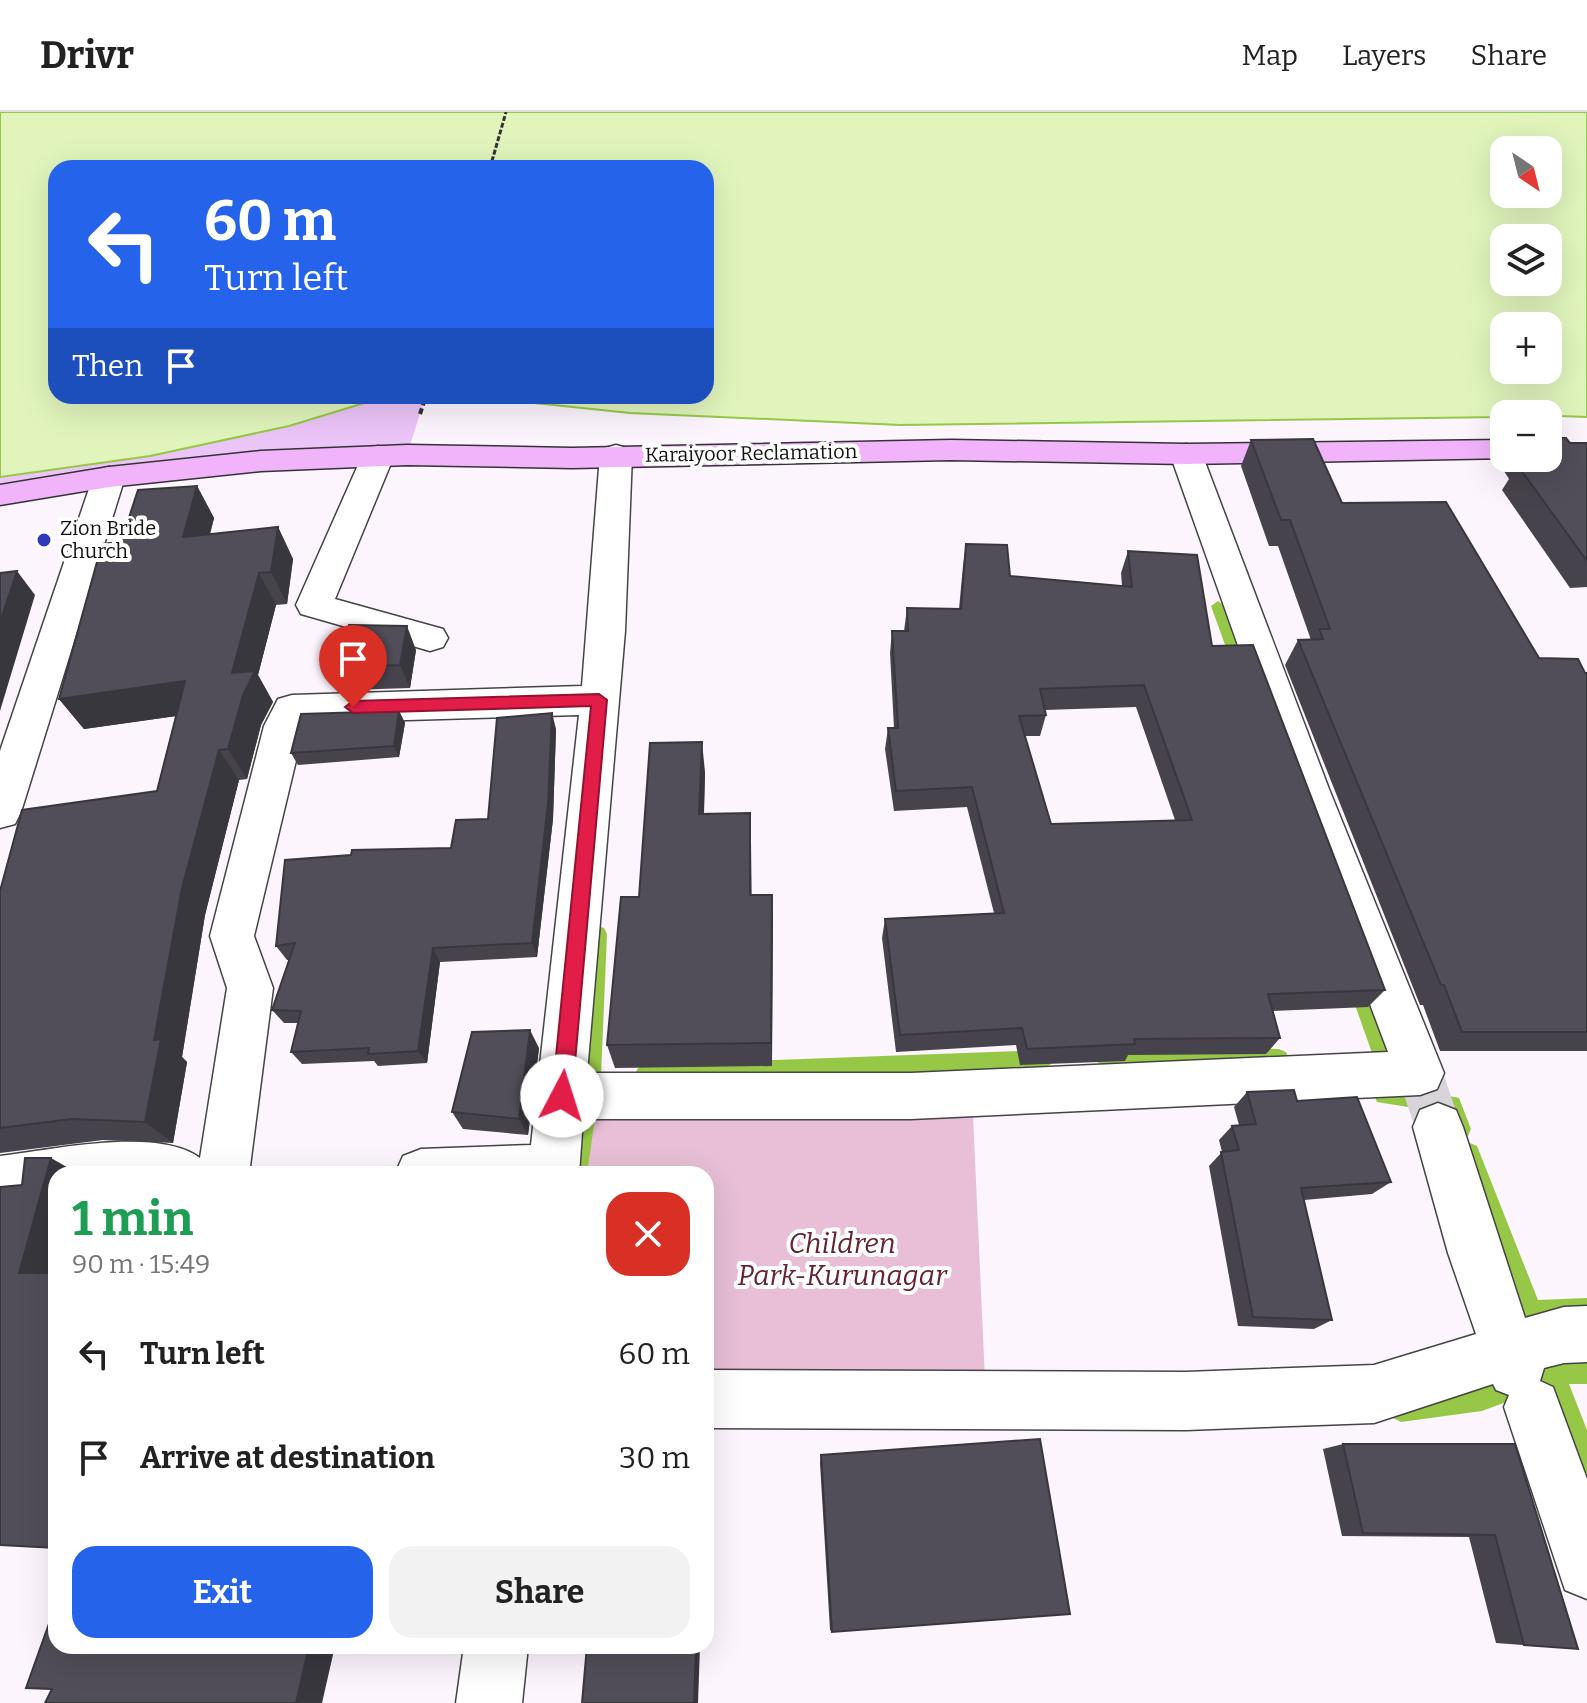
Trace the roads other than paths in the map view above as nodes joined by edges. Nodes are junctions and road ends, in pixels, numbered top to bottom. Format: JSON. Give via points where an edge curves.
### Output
{"nodes":[{"id":1,"x":1490,"y":450,"type":"edge"},
{"id":2,"x":1186,"y":454,"type":"junction"},
{"id":3,"x":616,"y":455,"type":"junction"},
{"id":4,"x":378,"y":456,"type":"junction"},
{"id":5,"x":109,"y":477,"type":"junction"},
{"id":6,"x":0,"y":495,"type":"edge"},
{"id":7,"x":430,"y":638,"type":"dead end"},
{"id":8,"x":599,"y":700,"type":"junction"},
{"id":9,"x":0,"y":812,"type":"edge"},
{"id":10,"x":562,"y":1096,"type":"junction"},
{"id":11,"x":1438,"y":1127,"type":"tunnel mouth"},
{"id":12,"x":224,"y":1166,"type":"edge"},
{"id":13,"x":554,"y":1166,"type":"edge"},
{"id":14,"x":48,"y":1176,"type":"edge"},
{"id":15,"x":0,"y":1181,"type":"edge"},
{"id":16,"x":1587,"y":1334,"type":"edge"},
{"id":17,"x":1519,"y":1376,"type":"junction"},
{"id":18,"x":714,"y":1399,"type":"edge"},
{"id":19,"x":1587,"y":1568,"type":"edge"},
{"id":20,"x":495,"y":1654,"type":"edge"},
{"id":21,"x":489,"y":1703,"type":"edge"}],
"edges":[{"from":1,"to":2,"type":"main road","name":"Karaiyoor Reclamation"},
{"from":2,"to":3,"type":"main road","name":"Karaiyoor Reclamation","via":[[951,450]]},
{"from":2,"to":10,"type":"street","via":[[1420,1073],[911,1096]]},
{"from":3,"to":4,"type":"main road","name":"Karaiyoor Reclamation"},
{"from":3,"to":8,"type":"street"},
{"from":4,"to":5,"type":"main road","name":"Karaiyoor Reclamation","via":[[261,461]]},
{"from":4,"to":7,"type":"street","via":[[314,605]]},
{"from":5,"to":6,"type":"main road","name":"Karaiyoor Reclamation"},
{"from":5,"to":9,"type":"street"},
{"from":8,"to":10,"type":"street"},
{"from":8,"to":12,"type":"street","via":[[292,709],[232,936],[250,988]]},
{"from":10,"to":13,"type":"street"},
{"from":11,"to":17,"type":"street"},
{"from":14,"to":15,"type":"street"},
{"from":16,"to":17,"type":"street","via":[[1564,1335]]},
{"from":17,"to":18,"type":"street","via":[[1428,1379],[1374,1394],[1047,1402]]},
{"from":17,"to":19,"type":"street"},
{"from":20,"to":21,"type":"street"}]}
